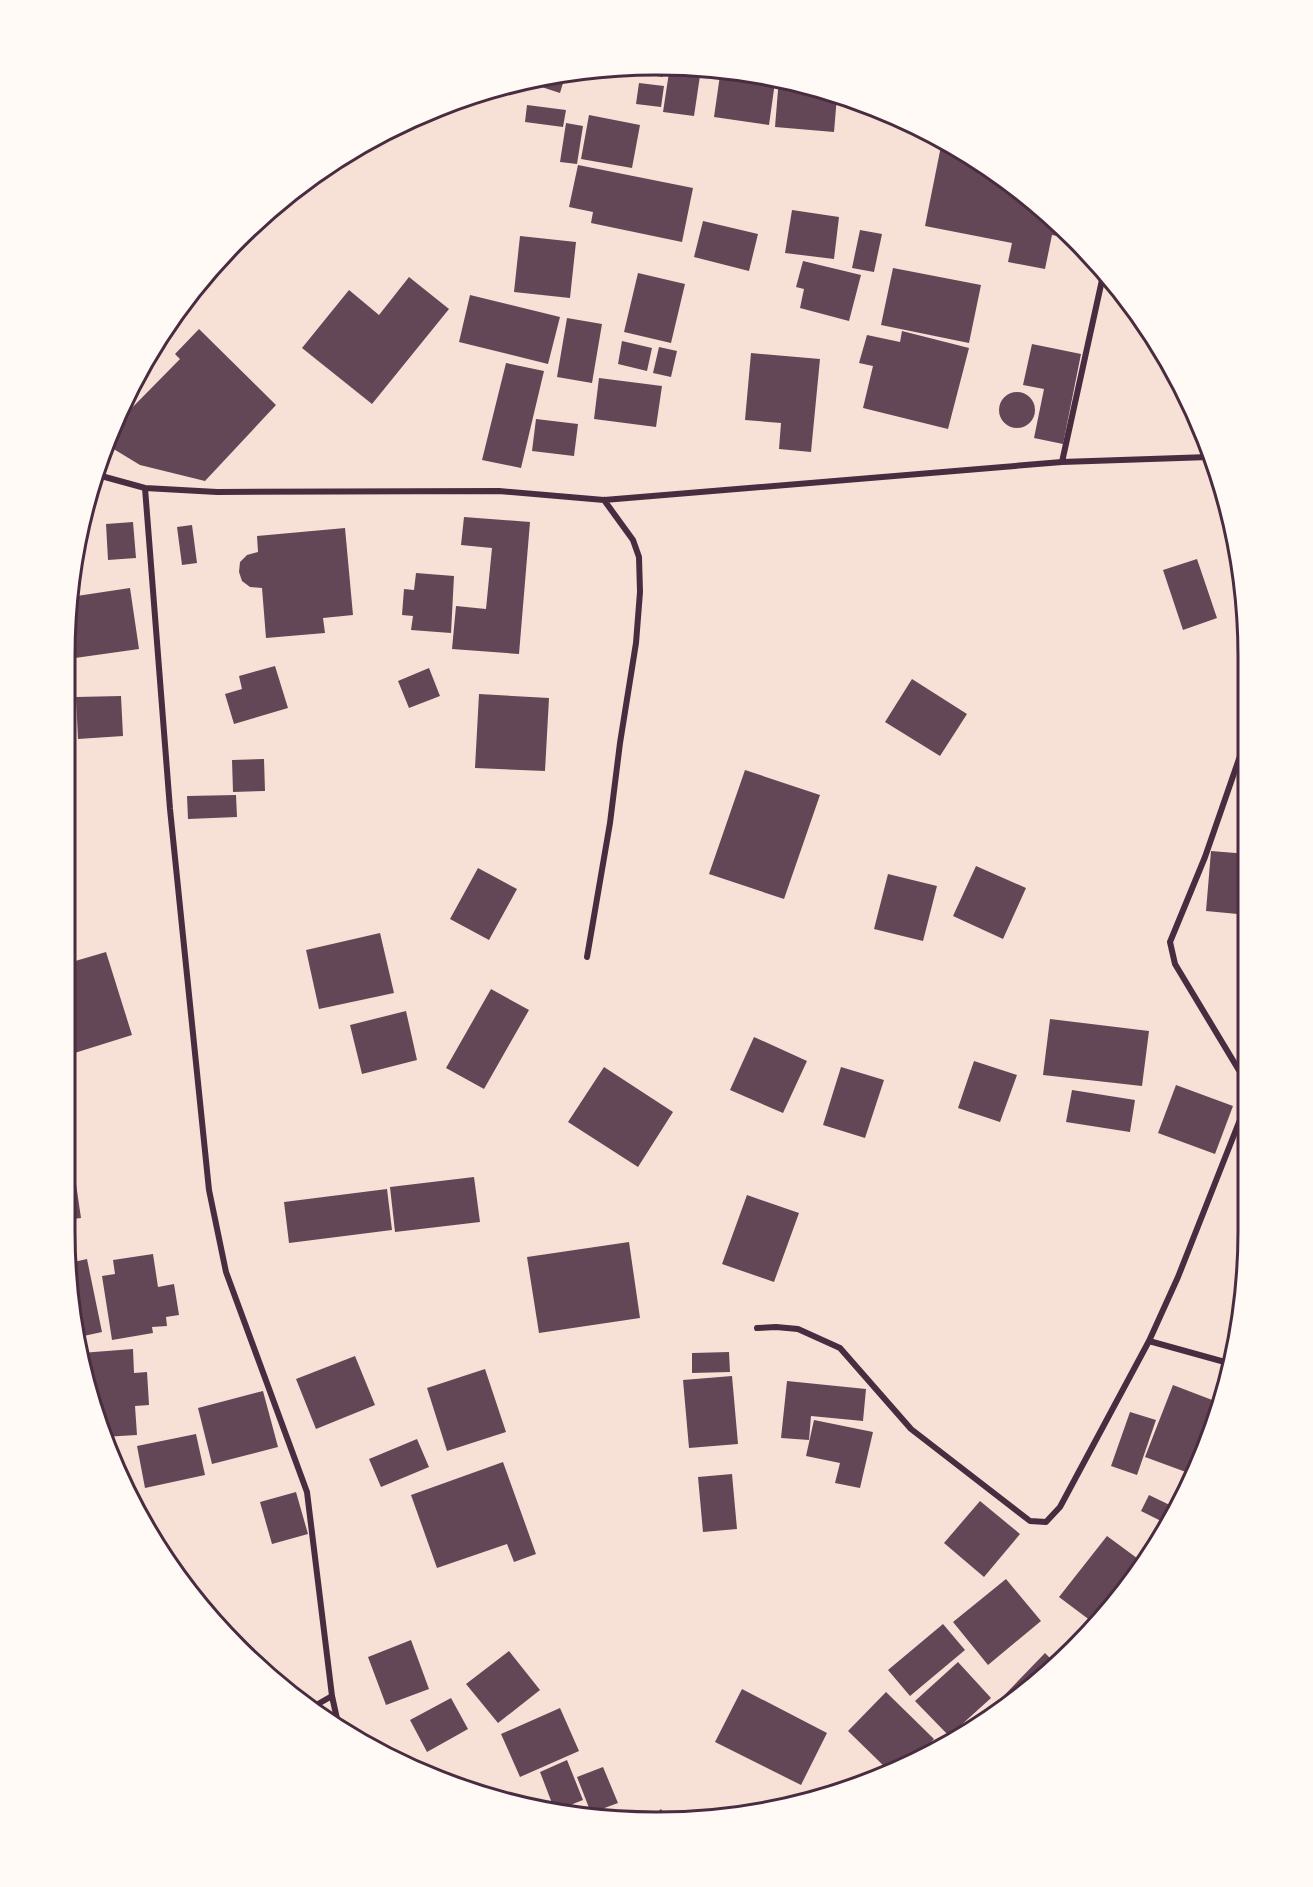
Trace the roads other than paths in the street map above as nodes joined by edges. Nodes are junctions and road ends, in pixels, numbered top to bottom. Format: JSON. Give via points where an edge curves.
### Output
{"nodes":[{"id":1,"x":1101,"y":282,"type":"edge"},
{"id":2,"x":1202,"y":457,"type":"edge"},
{"id":3,"x":1062,"y":462,"type":"junction"},
{"id":4,"x":104,"y":477,"type":"edge"},
{"id":5,"x":145,"y":488,"type":"junction"},
{"id":6,"x":604,"y":500,"type":"junction"},
{"id":7,"x":1238,"y":762,"type":"edge"},
{"id":8,"x":587,"y":957,"type":"dead end"},
{"id":9,"x":1238,"y":1069,"type":"edge"},
{"id":10,"x":1238,"y":1125,"type":"edge"},
{"id":11,"x":758,"y":1328,"type":"dead end"},
{"id":12,"x":1149,"y":1341,"type":"junction"},
{"id":13,"x":1223,"y":1361,"type":"edge"},
{"id":14,"x":332,"y":1696,"type":"junction"},
{"id":15,"x":319,"y":1704,"type":"edge"},
{"id":16,"x":336,"y":1716,"type":"edge"}],
"edges":[{"from":1,"to":3,"type":"street"},
{"from":2,"to":3,"type":"street"},
{"from":3,"to":6,"type":"street"},
{"from":4,"to":5,"type":"street"},
{"from":5,"to":6,"type":"street","via":[[217,492],[499,491]]},
{"from":5,"to":14,"type":"street","via":[[170,809],[209,1190],[226,1272],[307,1492]]},
{"from":6,"to":8,"type":"street","via":[[633,540],[639,557],[639,592],[636,643]]},
{"from":7,"to":9,"type":"street","via":[[1170,942],[1174,964]]},
{"from":10,"to":12,"type":"street"},
{"from":11,"to":12,"type":"street","via":[[798,1329],[840,1348],[911,1429],[1030,1521],[1046,1521],[1060,1507]]},
{"from":12,"to":13,"type":"street"},
{"from":14,"to":15,"type":"street"},
{"from":14,"to":16,"type":"street"}]}
